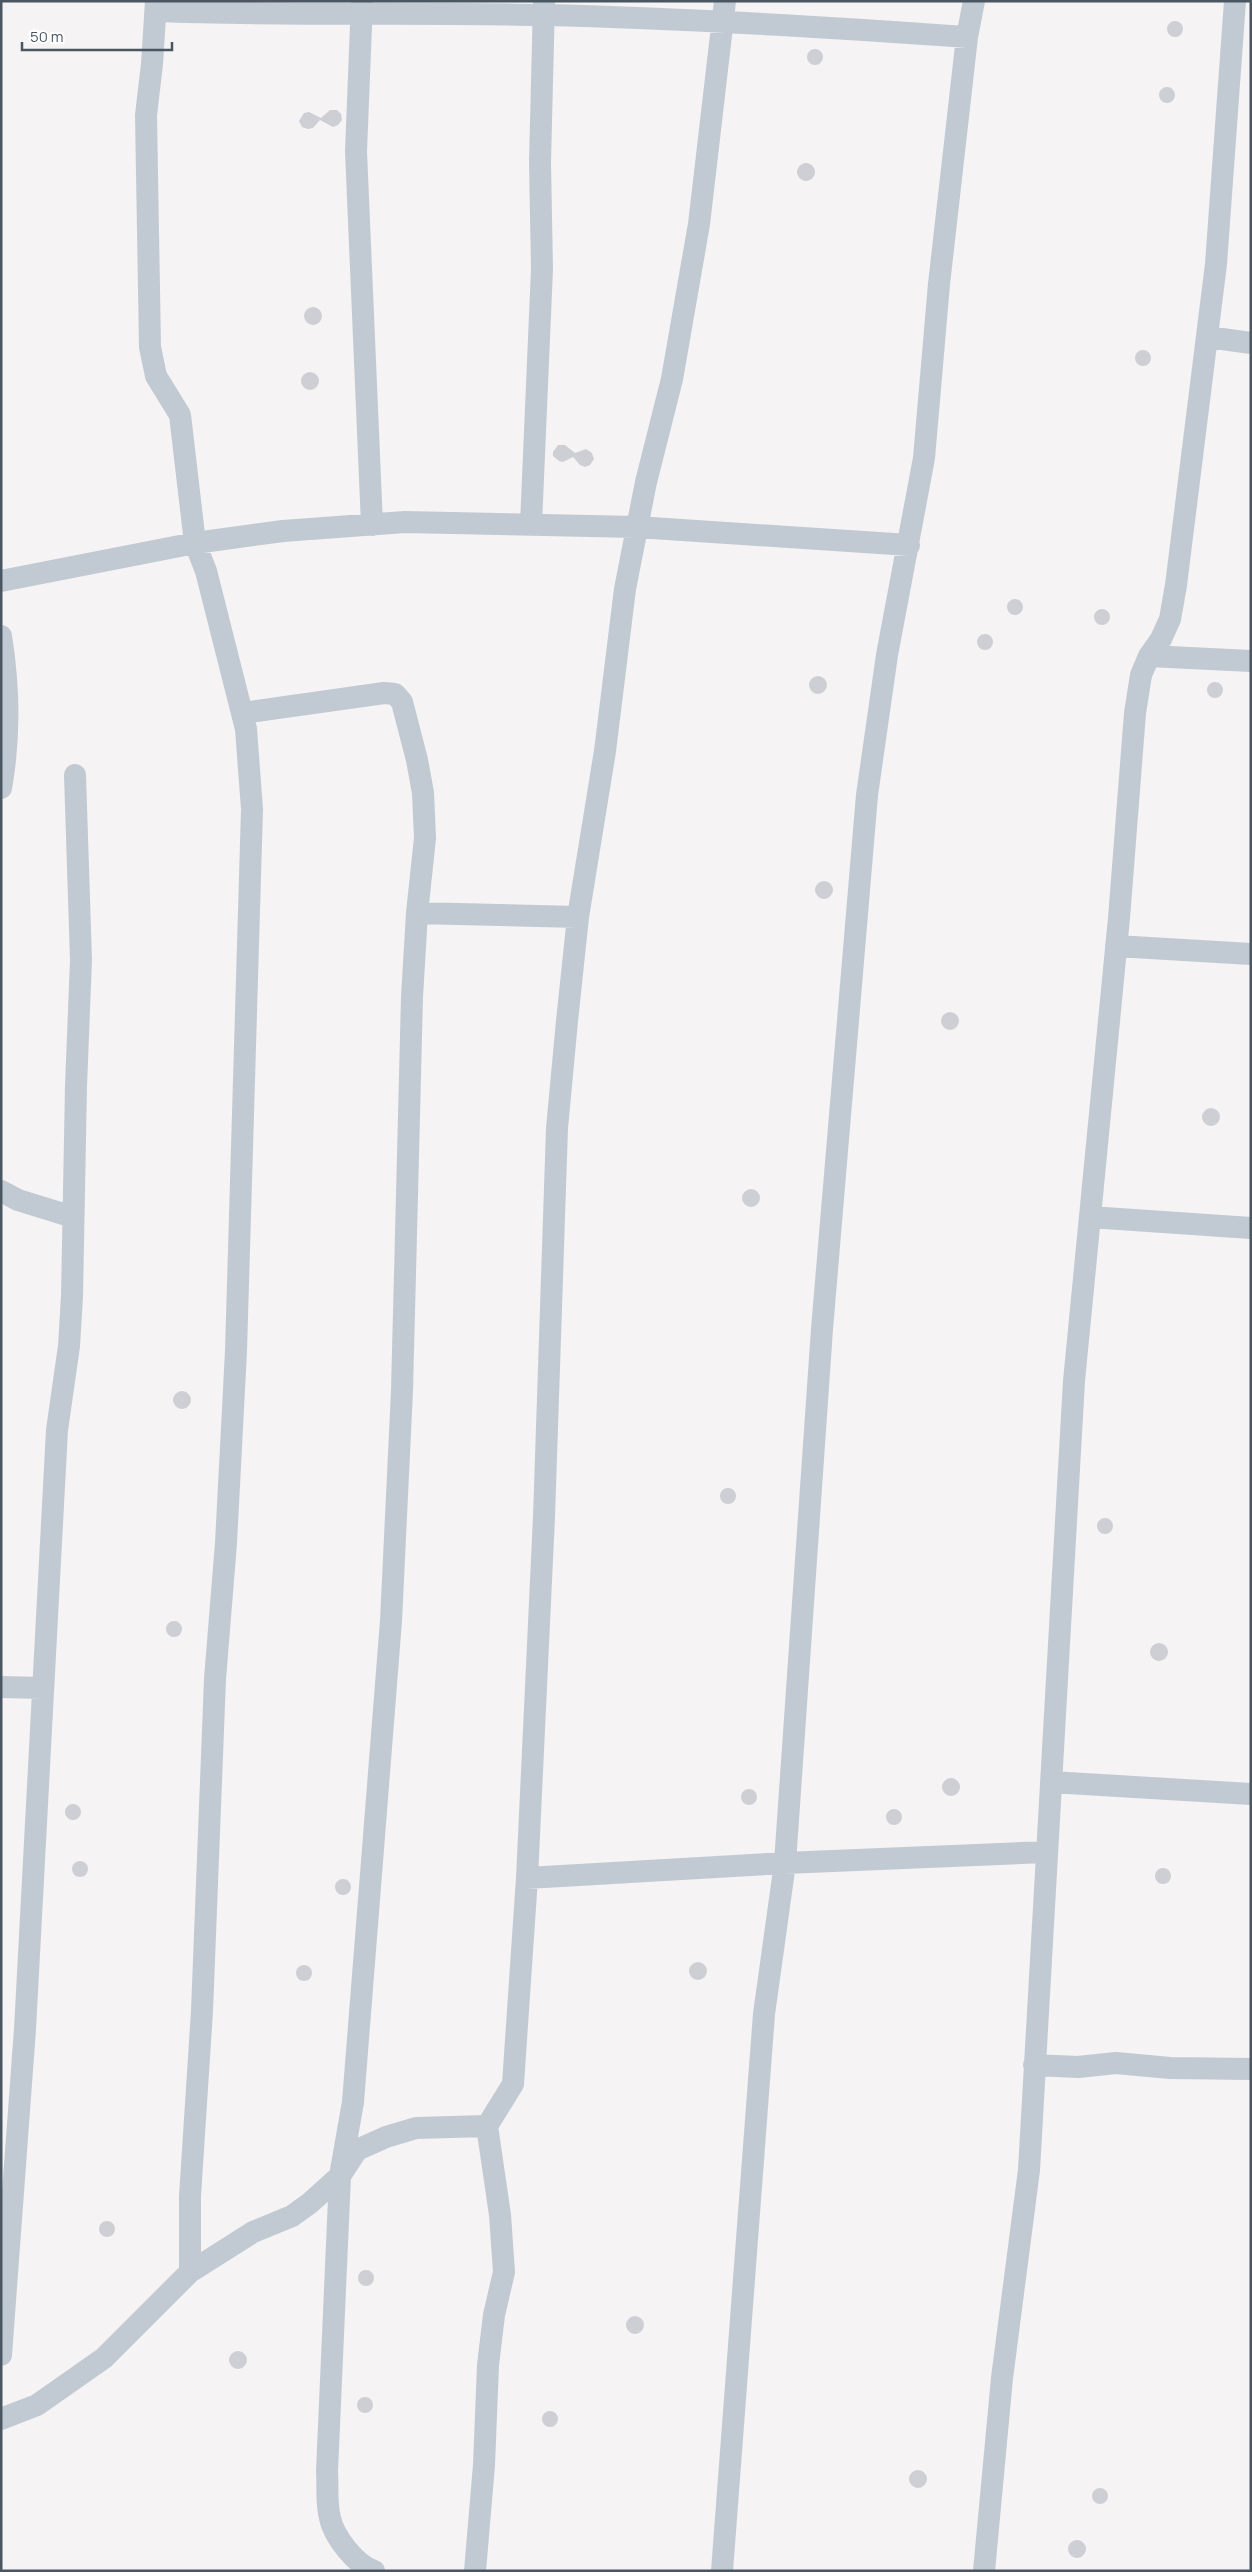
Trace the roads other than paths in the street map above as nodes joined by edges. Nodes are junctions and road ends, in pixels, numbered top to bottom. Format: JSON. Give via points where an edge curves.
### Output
{"nodes":[{"id":1,"x":974,"y":1,"type":"edge"},
{"id":2,"x":156,"y":6,"type":"edge"},
{"id":3,"x":362,"y":7,"type":"edge"},
{"id":4,"x":544,"y":8,"type":"edge"},
{"id":5,"x":725,"y":11,"type":"edge"},
{"id":6,"x":1240,"y":11,"type":"edge"},
{"id":7,"x":966,"y":37,"type":"junction"},
{"id":8,"x":1208,"y":337,"type":"junction"},
{"id":9,"x":1251,"y":343,"type":"edge"},
{"id":10,"x":532,"y":524,"type":"junction"},
{"id":11,"x":372,"y":525,"type":"junction"},
{"id":12,"x":637,"y":527,"type":"junction"},
{"id":13,"x":196,"y":543,"type":"junction"},
{"id":14,"x":909,"y":545,"type":"junction"},
{"id":15,"x":1,"y":581,"type":"edge"},
{"id":16,"x":1,"y":636,"type":"edge"},
{"id":17,"x":1148,"y":656,"type":"junction"},
{"id":18,"x":1251,"y":661,"type":"edge"},
{"id":19,"x":243,"y":714,"type":"junction"},
{"id":20,"x":75,"y":775,"type":"dead end"},
{"id":21,"x":1,"y":788,"type":"edge"},
{"id":22,"x":417,"y":913,"type":"junction"},
{"id":23,"x":578,"y":917,"type":"junction"},
{"id":24,"x":1116,"y":946,"type":"junction"},
{"id":25,"x":1251,"y":954,"type":"edge"},
{"id":26,"x":1,"y":1191,"type":"edge"},
{"id":27,"x":73,"y":1217,"type":"junction"},
{"id":28,"x":1090,"y":1217,"type":"junction"},
{"id":29,"x":1251,"y":1228,"type":"edge"},
{"id":30,"x":1,"y":1687,"type":"edge"},
{"id":31,"x":42,"y":1688,"type":"junction"},
{"id":32,"x":1051,"y":1782,"type":"junction"},
{"id":33,"x":1251,"y":1794,"type":"edge"},
{"id":34,"x":1046,"y":1852,"type":"junction"},
{"id":35,"x":785,"y":1862,"type":"junction"},
{"id":36,"x":527,"y":1878,"type":"junction"},
{"id":37,"x":1034,"y":2065,"type":"junction"},
{"id":38,"x":1251,"y":2069,"type":"edge"},
{"id":39,"x":487,"y":2126,"type":"junction"},
{"id":40,"x":340,"y":2176,"type":"junction"},
{"id":41,"x":190,"y":2272,"type":"junction"},
{"id":42,"x":1,"y":2355,"type":"edge"},
{"id":43,"x":1,"y":2419,"type":"edge"},
{"id":44,"x":374,"y":2571,"type":"edge"},
{"id":45,"x":475,"y":2571,"type":"edge"},
{"id":46,"x":722,"y":2571,"type":"edge"},
{"id":47,"x":984,"y":2571,"type":"edge"}],
"edges":[{"from":1,"to":7,"type":"street"},
{"from":2,"to":3,"type":"street","via":[[259,15]]},
{"from":2,"to":13,"type":"street","via":[[146,115],[150,347],[156,376],[180,415]]},
{"from":3,"to":4,"type":"street"},
{"from":3,"to":11,"type":"street","via":[[356,151]]},
{"from":4,"to":5,"type":"street"},
{"from":4,"to":10,"type":"street","via":[[540,162],[542,269]]},
{"from":5,"to":7,"type":"street"},
{"from":5,"to":12,"type":"street","via":[[697,234],[672,379]]},
{"from":6,"to":8,"type":"street"},
{"from":7,"to":14,"type":"street","via":[[924,458]]},
{"from":8,"to":9,"type":"street"},
{"from":8,"to":17,"type":"street","via":[[1170,619]]},
{"from":10,"to":11,"type":"street","via":[[405,522]]},
{"from":10,"to":12,"type":"street"},
{"from":11,"to":13,"type":"street","via":[[283,531]]},
{"from":12,"to":14,"type":"street"},
{"from":12,"to":23,"type":"street","via":[[624,589],[605,751]]},
{"from":13,"to":15,"type":"street"},
{"from":13,"to":19,"type":"street"},
{"from":14,"to":35,"type":"street","via":[[887,655],[867,795],[822,1319]]},
{"from":16,"to":21,"type":"street","via":[[8,676],[6,759]]},
{"from":17,"to":18,"type":"street"},
{"from":17,"to":24,"type":"street","via":[[1141,675],[1135,714]]},
{"from":19,"to":22,"type":"street","via":[[384,693],[400,698],[424,805],[426,838]]},
{"from":19,"to":41,"type":"street","via":[[252,809],[244,1016],[243,1185],[226,1543],[215,1679],[202,2011],[191,2187]]},
{"from":20,"to":27,"type":"street","via":[[81,960]]},
{"from":22,"to":23,"type":"street"},
{"from":22,"to":40,"type":"street","via":[[402,1391],[391,1621],[353,2102]]},
{"from":23,"to":36,"type":"street","via":[[557,1128],[544,1517]]},
{"from":24,"to":25,"type":"street"},
{"from":24,"to":28,"type":"street"},
{"from":26,"to":27,"type":"street","via":[[18,1200]]},
{"from":27,"to":31,"type":"street","via":[[69,1346],[57,1430]]},
{"from":28,"to":29,"type":"street"},
{"from":28,"to":32,"type":"street","via":[[1074,1381]]},
{"from":30,"to":31,"type":"street"},
{"from":31,"to":42,"type":"street","via":[[25,2019]]},
{"from":32,"to":33,"type":"street"},
{"from":32,"to":34,"type":"street"},
{"from":34,"to":35,"type":"street"},
{"from":34,"to":37,"type":"street"},
{"from":35,"to":36,"type":"street"},
{"from":35,"to":46,"type":"street","via":[[764,2014]]},
{"from":36,"to":39,"type":"street","via":[[513,2084]]},
{"from":37,"to":38,"type":"street","via":[[1078,2067],[1116,2063],[1170,2068]]},
{"from":37,"to":47,"type":"street","via":[[1028,2170],[1002,2378]]},
{"from":39,"to":40,"type":"street","via":[[416,2128],[386,2137],[357,2150]]},
{"from":39,"to":45,"type":"street","via":[[500,2215],[504,2272],[494,2315],[488,2365]]},
{"from":40,"to":41,"type":"street","via":[[292,2216],[253,2232]]},
{"from":40,"to":44,"type":"street","via":[[327,2471],[330,2519],[346,2547],[363,2567]]},
{"from":41,"to":43,"type":"street","via":[[104,2358],[37,2405]]}]}
